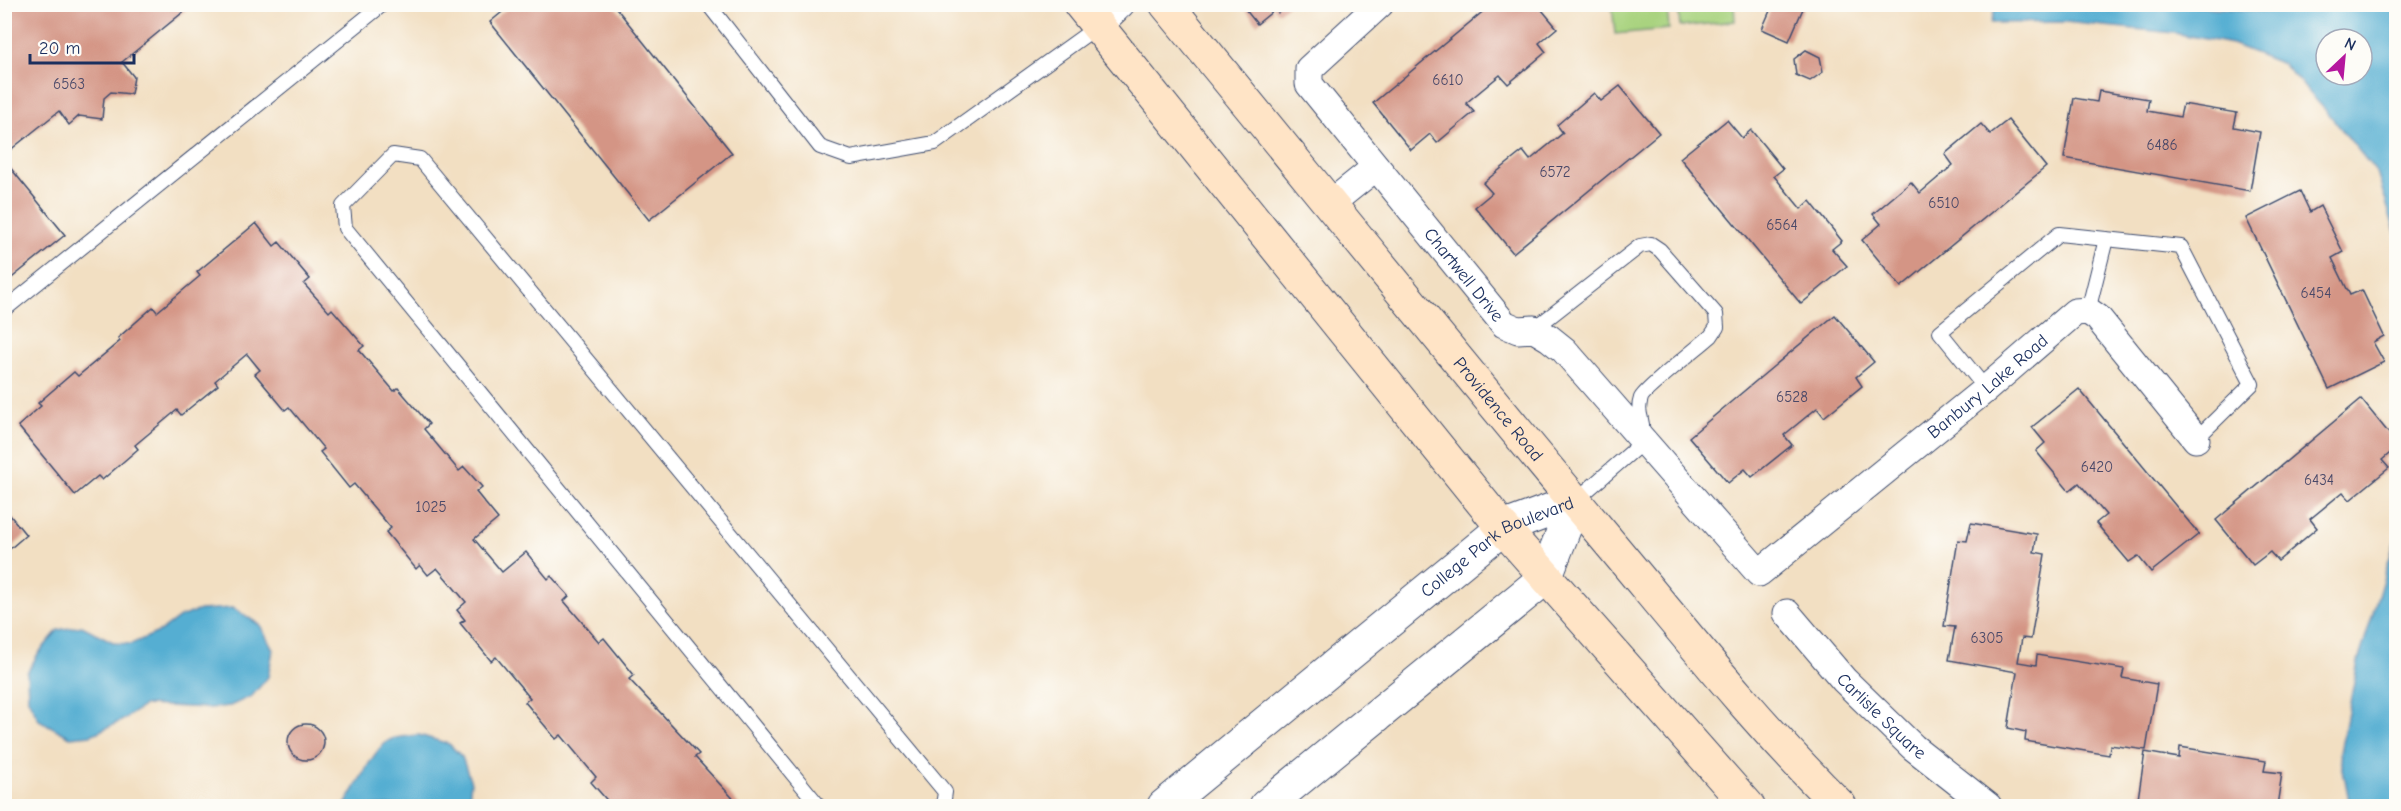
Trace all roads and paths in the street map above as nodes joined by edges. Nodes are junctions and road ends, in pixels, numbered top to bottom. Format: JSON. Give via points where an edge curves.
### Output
{"nodes":[{"id":1,"x":383,"y":4,"type":"edge"},
{"id":2,"x":708,"y":4,"type":"edge"},
{"id":3,"x":1166,"y":4,"type":"edge"},
{"id":4,"x":1380,"y":4,"type":"edge"},
{"id":5,"x":1100,"y":12,"type":"edge"},
{"id":6,"x":1376,"y":167,"type":"junction"},
{"id":7,"x":1330,"y":204,"type":"junction"},
{"id":8,"x":2106,"y":239,"type":"junction"},
{"id":9,"x":4,"y":310,"type":"edge"},
{"id":10,"x":2088,"y":311,"type":"junction"},
{"id":11,"x":1534,"y":329,"type":"junction"},
{"id":12,"x":1986,"y":389,"type":"junction"},
{"id":13,"x":1642,"y":439,"type":"junction"},
{"id":14,"x":2196,"y":439,"type":"joint"},
{"id":15,"x":1575,"y":501,"type":"junction"},
{"id":16,"x":1503,"y":528,"type":"junction"},
{"id":17,"x":1760,"y":573,"type":"joint"},
{"id":18,"x":1545,"y":578,"type":"junction"},
{"id":19,"x":1787,"y":613,"type":"dead end"},
{"id":20,"x":819,"y":807,"type":"edge"},
{"id":21,"x":943,"y":807,"type":"edge"},
{"id":22,"x":1164,"y":807,"type":"edge"},
{"id":23,"x":1266,"y":807,"type":"edge"},
{"id":24,"x":1748,"y":807,"type":"edge"},
{"id":25,"x":1840,"y":807,"type":"edge"},
{"id":26,"x":1988,"y":807,"type":"edge"}],
"edges":[{"from":1,"to":9,"type":"lane"},
{"from":2,"to":5,"type":"lane","via":[[820,147],[851,159],[935,143]]},
{"from":3,"to":7,"type":"main road","name":"Providence Road"},
{"from":4,"to":6,"type":"street","name":"Chartwell Drive","via":[[1309,69],[1309,84]]},
{"from":5,"to":16,"type":"main road"},
{"from":6,"to":7,"type":"street"},
{"from":6,"to":11,"type":"street","name":"Chartwell Drive","via":[[1504,324],[1518,330]]},
{"from":7,"to":15,"type":"main road","name":"Providence Road"},
{"from":8,"to":10,"type":"lane"},
{"from":8,"to":12,"type":"lane","via":[[2059,234],[1940,332]]},
{"from":8,"to":14,"type":"lane","via":[[2181,247],[2252,384]]},
{"from":10,"to":12,"type":"street","name":"Banbury Lake Road","via":[[2075,312]]},
{"from":10,"to":14,"type":"street","via":[[2098,318]]},
{"from":11,"to":13,"type":"street","name":"Chartwell Drive","via":[[1564,350]]},
{"from":11,"to":13,"type":"lane","via":[[1640,246],[1651,244],[1660,250],[1716,314],[1717,327],[1712,336],[1642,396]]},
{"from":12,"to":17,"type":"street","name":"Banbury Lake Road"},
{"from":13,"to":15,"type":"lane"},
{"from":13,"to":17,"type":"street","name":"Chartwell Drive"},
{"from":15,"to":16,"type":"street","name":"College Park Boulevard"},
{"from":15,"to":18,"type":"street","name":"College Park Boulevard"},
{"from":15,"to":25,"type":"main road","name":"Providence Road","via":[[1787,754]]},
{"from":16,"to":18,"type":"main road"},
{"from":16,"to":22,"type":"street","name":"College Park Boulevard"},
{"from":18,"to":23,"type":"street","name":"College Park Boulevard"},
{"from":18,"to":24,"type":"main road"},
{"from":19,"to":26,"type":"street","name":"Carlisle Square","via":[[1844,680],[1913,747]]},
{"from":20,"to":21,"type":"lane","via":[[345,228],[343,206],[393,155],[420,159],[945,792]]}]}
